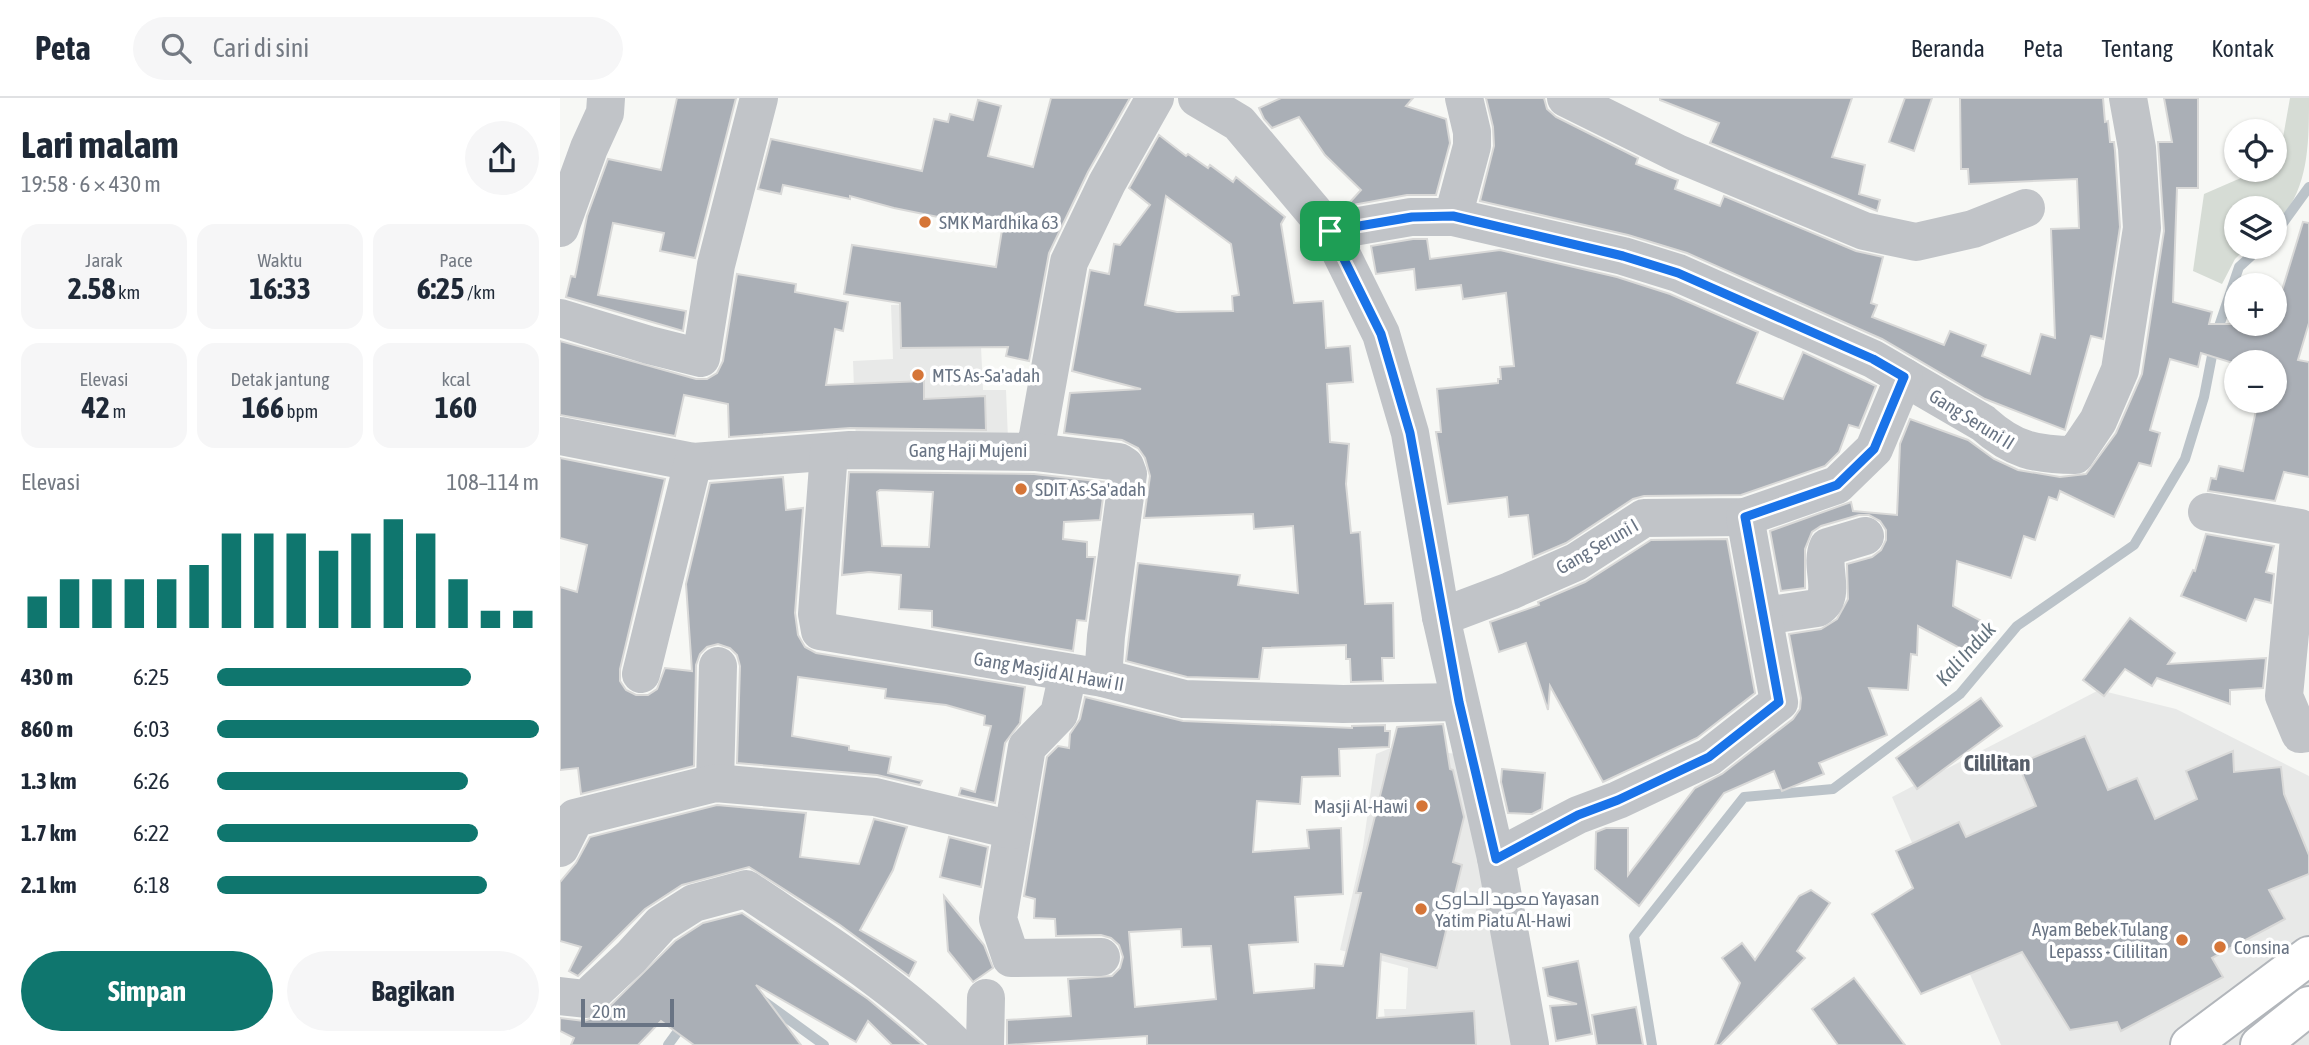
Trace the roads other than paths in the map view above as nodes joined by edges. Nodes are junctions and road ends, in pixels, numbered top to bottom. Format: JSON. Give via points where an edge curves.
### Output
{"nodes":[{"id":1,"x":606,"y":98,"type":"edge"},
{"id":2,"x":759,"y":98,"type":"edge"},
{"id":3,"x":1155,"y":98,"type":"edge"},
{"id":4,"x":1197,"y":98,"type":"edge"},
{"id":5,"x":1464,"y":98,"type":"edge"},
{"id":6,"x":1566,"y":98,"type":"edge"},
{"id":7,"x":2128,"y":98,"type":"edge"},
{"id":8,"x":2026,"y":208,"type":"dead end"},
{"id":9,"x":1453,"y":216,"type":"junction"},
{"id":10,"x":560,"y":228,"type":"edge"},
{"id":11,"x":1330,"y":231,"type":"junction"},
{"id":12,"x":560,"y":318,"type":"edge"},
{"id":13,"x":1904,"y":377,"type":"junction"},
{"id":14,"x":560,"y":436,"type":"edge"},
{"id":15,"x":829,"y":452,"type":"junction"},
{"id":16,"x":1035,"y":452,"type":"junction"},
{"id":17,"x":693,"y":462,"type":"junction"},
{"id":18,"x":2207,"y":512,"type":"dead end"},
{"id":19,"x":1745,"y":517,"type":"junction"},
{"id":20,"x":1865,"y":536,"type":"dead end"},
{"id":21,"x":1764,"y":616,"type":"junction"},
{"id":22,"x":1441,"y":617,"type":"junction"},
{"id":23,"x":718,"y":666,"type":"dead end"},
{"id":24,"x":640,"y":674,"type":"dead end"},
{"id":25,"x":1085,"y":675,"type":"junction"},
{"id":26,"x":1459,"y":702,"type":"junction"},
{"id":27,"x":2309,"y":733,"type":"edge"},
{"id":28,"x":715,"y":783,"type":"junction"},
{"id":29,"x":565,"y":826,"type":"edge"},
{"id":30,"x":1012,"y":830,"type":"junction"},
{"id":31,"x":1496,"y":859,"type":"junction"},
{"id":32,"x":2309,"y":956,"type":"edge"},
{"id":33,"x":1101,"y":957,"type":"dead end"},
{"id":34,"x":560,"y":996,"type":"edge"},
{"id":35,"x":986,"y":998,"type":"dead end"},
{"id":36,"x":2309,"y":1006,"type":"edge"},
{"id":37,"x":955,"y":1045,"type":"edge"},
{"id":38,"x":985,"y":1045,"type":"edge"},
{"id":39,"x":1530,"y":1045,"type":"edge"},
{"id":40,"x":2190,"y":1045,"type":"edge"},
{"id":41,"x":2260,"y":1045,"type":"edge"}],
"edges":[{"from":1,"to":10,"type":"street","via":[[605,113]]},
{"from":2,"to":12,"type":"street","via":[[716,265],[701,358]]},
{"from":3,"to":16,"type":"street","name":"Gang Haji Mujeni","via":[[1069,262]]},
{"from":4,"to":11,"type":"street","via":[[1239,123]]},
{"from":5,"to":9,"type":"street","via":[[1472,146]]},
{"from":6,"to":8,"type":"street","via":[[1677,153],[1864,231],[1916,242],[1973,229]]},
{"from":7,"to":13,"type":"street","name":"Gang Seruni II","via":[[2137,148],[2142,228],[2120,370],[2098,421],[2075,455],[2024,451]]},
{"from":9,"to":11,"type":"street","name":"Gang Seruni II","via":[[1412,217]]},
{"from":9,"to":13,"type":"street","name":"Gang Seruni II","via":[[1678,273],[1850,348]]},
{"from":11,"to":22,"type":"street","via":[[1381,334],[1406,421]]},
{"from":13,"to":19,"type":"street","name":"Gang Seruni I","via":[[1874,449],[1837,485]]},
{"from":14,"to":17,"type":"street","name":"Gang Haji Mujeni"},
{"from":15,"to":16,"type":"street","name":"Gang Haji Mujeni"},
{"from":15,"to":17,"type":"street","name":"Gang Haji Mujeni"},
{"from":15,"to":25,"type":"street","name":"Gang Masjid Al Hawi II","via":[[817,614],[820,631]]},
{"from":16,"to":25,"type":"street","via":[[1119,463],[1128,474],[1106,636]]},
{"from":17,"to":24,"type":"street"},
{"from":18,"to":27,"type":"street","via":[[2300,528],[2284,696],[2300,734]]},
{"from":19,"to":21,"type":"street"},
{"from":19,"to":22,"type":"street","name":"Gang Seruni I","via":[[1644,519],[1576,562]]},
{"from":20,"to":21,"type":"street","via":[[1828,547],[1824,604]]},
{"from":21,"to":31,"type":"street","via":[[1779,702],[1709,757],[1578,815]]},
{"from":22,"to":26,"type":"street"},
{"from":23,"to":28,"type":"street"},
{"from":25,"to":26,"type":"street","name":"Gang Masjid Al Hawi II","via":[[1184,699]]},
{"from":25,"to":30,"type":"street","via":[[1059,714],[1027,747]]},
{"from":26,"to":31,"type":"street"},
{"from":28,"to":29,"type":"street"},
{"from":28,"to":30,"type":"street","via":[[875,797]]},
{"from":30,"to":33,"type":"street","via":[[998,919],[1011,958]]},
{"from":31,"to":39,"type":"street"},
{"from":32,"to":40,"type":"main road"},
{"from":34,"to":37,"type":"street","via":[[586,999],[661,924],[694,903],[746,889],[859,967]]},
{"from":35,"to":38,"type":"street"},
{"from":36,"to":41,"type":"main road"}]}
